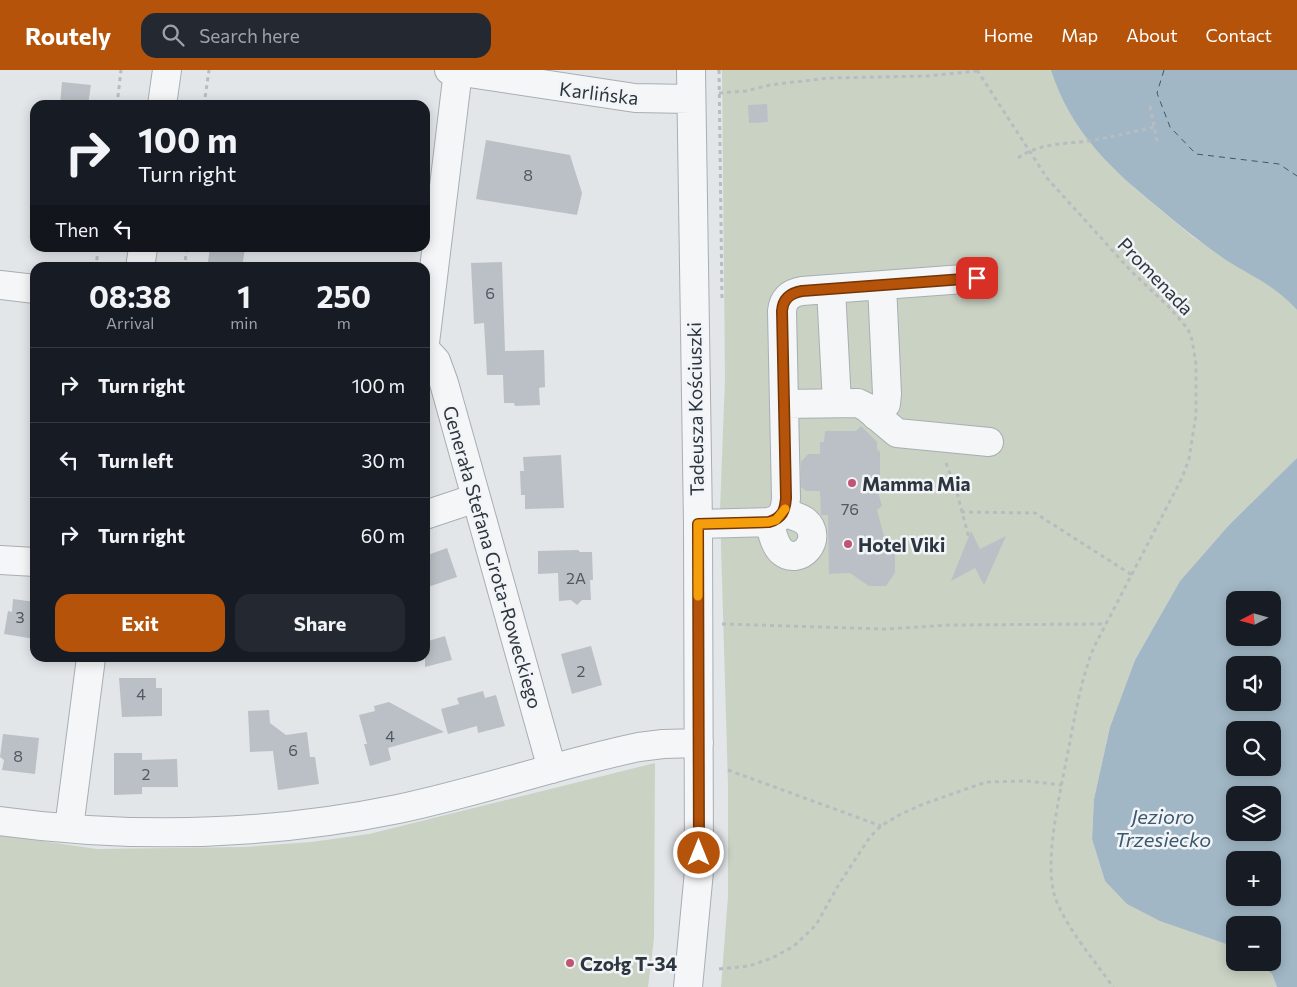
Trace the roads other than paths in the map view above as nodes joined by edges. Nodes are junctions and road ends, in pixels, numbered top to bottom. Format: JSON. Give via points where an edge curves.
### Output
{"nodes":[{"id":1,"x":166,"y":70,"type":"edge"},
{"id":2,"x":691,"y":70,"type":"edge"},
{"id":3,"x":453,"y":71,"type":"edge"},
{"id":4,"x":691,"y":99,"type":"junction"},
{"id":5,"x":163,"y":100,"type":"edge"},
{"id":6,"x":977,"y":278,"type":"dead end"},
{"id":7,"x":0,"y":285,"type":"edge"},
{"id":8,"x":882,"y":285,"type":"junction"},
{"id":9,"x":30,"y":289,"type":"edge"},
{"id":10,"x":831,"y":289,"type":"junction"},
{"id":11,"x":430,"y":294,"type":"edge"},
{"id":12,"x":430,"y":354,"type":"edge"},
{"id":13,"x":837,"y":403,"type":"junction"},
{"id":14,"x":784,"y":404,"type":"junction"},
{"id":15,"x":876,"y":416,"type":"junction"},
{"id":16,"x":989,"y":442,"type":"dead end"},
{"id":17,"x":476,"y":498,"type":"junction"},
{"id":18,"x":430,"y":513,"type":"edge"},
{"id":19,"x":698,"y":524,"type":"junction"},
{"id":20,"x":0,"y":560,"type":"edge"},
{"id":21,"x":30,"y":562,"type":"edge"},
{"id":22,"x":90,"y":662,"type":"edge"},
{"id":23,"x":699,"y":743,"type":"junction"},
{"id":24,"x":552,"y":770,"type":"junction"},
{"id":25,"x":0,"y":821,"type":"edge"},
{"id":26,"x":69,"y":828,"type":"junction"},
{"id":27,"x":688,"y":987,"type":"edge"}],
"edges":[{"from":1,"to":5,"type":"street"},
{"from":2,"to":4,"type":"street","name":"Tadeusza Kościuszki"},
{"from":3,"to":4,"type":"street","name":"Karlińska","via":[[635,98]]},
{"from":3,"to":11,"type":"street"},
{"from":4,"to":19,"type":"street","name":"Tadeusza Kościuszki"},
{"from":6,"to":8,"type":"street"},
{"from":7,"to":9,"type":"street"},
{"from":8,"to":10,"type":"street"},
{"from":8,"to":15,"type":"street","via":[[887,394],[886,404]]},
{"from":10,"to":13,"type":"street"},
{"from":10,"to":14,"type":"street","via":[[795,292],[785,300],[782,311]]},
{"from":12,"to":17,"type":"street","name":"Generała Stefana Grota-Roweckiego","via":[[440,372]]},
{"from":13,"to":14,"type":"street"},
{"from":13,"to":15,"type":"street","via":[[858,403]]},
{"from":14,"to":19,"type":"street","via":[[786,498],[776,517]]},
{"from":15,"to":16,"type":"street","via":[[896,433]]},
{"from":17,"to":18,"type":"street"},
{"from":17,"to":24,"type":"street","name":"Generała Stefana Grota-Roweckiego"},
{"from":19,"to":23,"type":"street","name":"Tadeusza Kościuszki"},
{"from":20,"to":21,"type":"street"},
{"from":22,"to":26,"type":"street"},
{"from":23,"to":24,"type":"street","via":[[645,746]]},
{"from":23,"to":27,"type":"street","name":"Tadeusza Kościuszki","via":[[699,871]]},
{"from":24,"to":26,"type":"street","via":[[405,807],[284,826],[188,833]]},
{"from":25,"to":26,"type":"street"}]}
